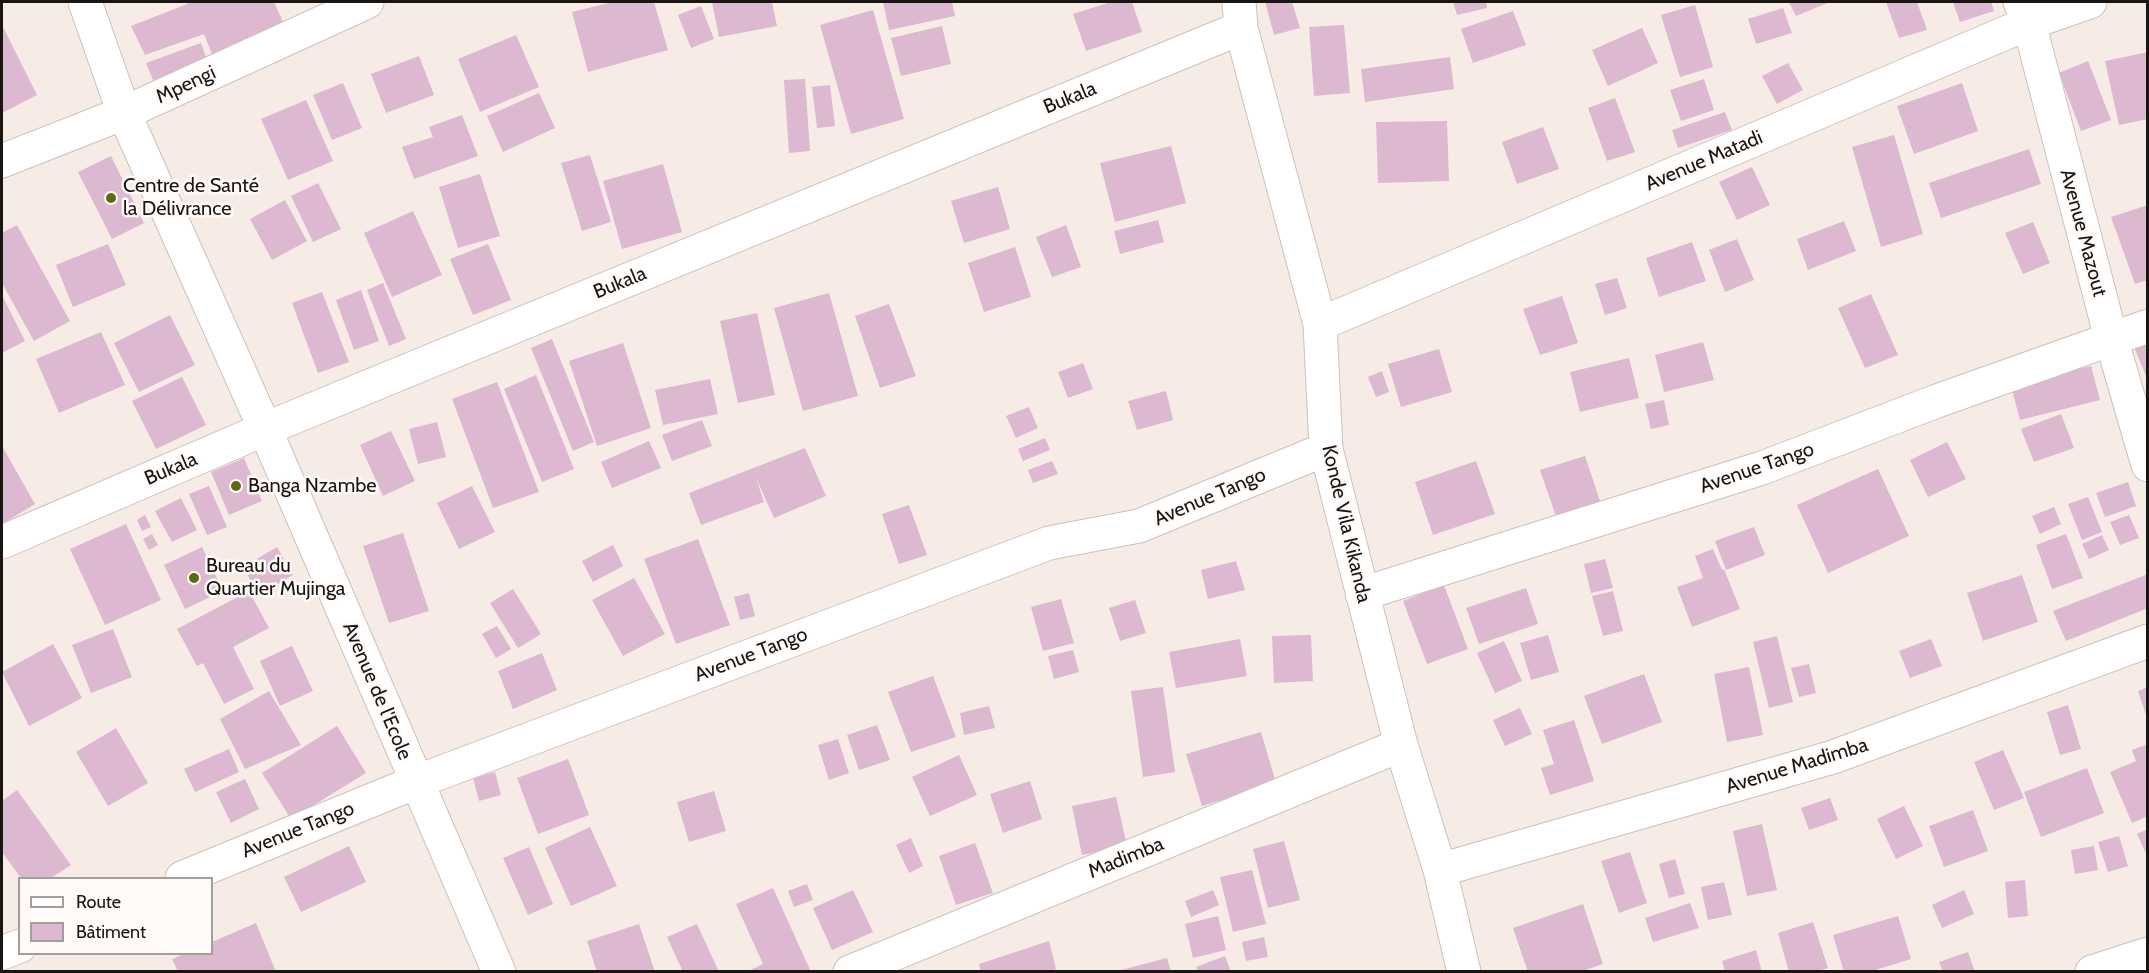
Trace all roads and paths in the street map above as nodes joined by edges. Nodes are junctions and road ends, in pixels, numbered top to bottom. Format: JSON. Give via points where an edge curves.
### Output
{"nodes":[{"id":1,"x":85,"y":2,"type":"edge"},
{"id":2,"x":367,"y":2,"type":"edge"},
{"id":3,"x":2090,"y":2,"type":"edge"},
{"id":4,"x":2025,"y":12,"type":"edge"},
{"id":5,"x":1240,"y":15,"type":"edge"},
{"id":6,"x":124,"y":113,"type":"junction"},
{"id":7,"x":2,"y":161,"type":"edge"},
{"id":8,"x":1320,"y":324,"type":"junction"},
{"id":9,"x":2148,"y":326,"type":"edge"},
{"id":10,"x":2111,"y":338,"type":"junction"},
{"id":11,"x":265,"y":429,"type":"junction"},
{"id":12,"x":1326,"y":448,"type":"junction"},
{"id":13,"x":2148,"y":465,"type":"edge"},
{"id":14,"x":2,"y":542,"type":"edge"},
{"id":15,"x":1362,"y":594,"type":"junction"},
{"id":16,"x":2148,"y":640,"type":"edge"},
{"id":17,"x":1401,"y":745,"type":"junction"},
{"id":18,"x":416,"y":782,"type":"junction"},
{"id":19,"x":1440,"y":870,"type":"junction"},
{"id":20,"x":187,"y":877,"type":"edge"},
{"id":21,"x":18,"y":947,"type":"edge"},
{"id":22,"x":2,"y":953,"type":"edge"},
{"id":23,"x":2148,"y":954,"type":"edge"},
{"id":24,"x":499,"y":972,"type":"edge"},
{"id":25,"x":850,"y":972,"type":"edge"},
{"id":26,"x":1464,"y":972,"type":"edge"},
{"id":27,"x":2092,"y":972,"type":"edge"}],
"edges":[{"from":1,"to":6,"type":"street","name":"Avenue de l'Ecole"},
{"from":2,"to":6,"type":"street","name":"Mpengi"},
{"from":3,"to":4,"type":"street","name":"Avenue Matadi"},
{"from":4,"to":8,"type":"street","name":"Avenue Matadi"},
{"from":4,"to":10,"type":"street","name":"Avenue Mazout"},
{"from":5,"to":8,"type":"street","name":"Konde Vila Kikanda"},
{"from":5,"to":11,"type":"street","name":"Bukala"},
{"from":6,"to":7,"type":"street","name":"Mpengi"},
{"from":6,"to":11,"type":"street","name":"Avenue de l'Ecole"},
{"from":8,"to":12,"type":"street","name":"Konde Vila Kikanda"},
{"from":9,"to":10,"type":"street","name":"Avenue Tango"},
{"from":10,"to":13,"type":"street","name":"Avenue Mazout"},
{"from":10,"to":15,"type":"street","name":"Avenue Tango","via":[[1762,468]]},
{"from":11,"to":14,"type":"street","name":"Bukala"},
{"from":11,"to":18,"type":"street","name":"Avenue de l'Ecole"},
{"from":12,"to":15,"type":"street","name":"Konde Vila Kikanda"},
{"from":12,"to":18,"type":"street","name":"Avenue Tango","via":[[1139,526],[1049,543]]},
{"from":15,"to":17,"type":"street","name":"Konde Vila Kikanda"},
{"from":16,"to":19,"type":"street","name":"Avenue Madimba","via":[[1833,757]]},
{"from":17,"to":19,"type":"street","name":"Konde Vila Kikanda"},
{"from":17,"to":25,"type":"street","name":"Madimba"},
{"from":18,"to":20,"type":"street","name":"Avenue Tango"},
{"from":18,"to":24,"type":"street","name":"Avenue de l'Ecole"},
{"from":19,"to":26,"type":"street","name":"Konde Vila Kikanda"},
{"from":21,"to":22,"type":"street"},
{"from":23,"to":27,"type":"street"}]}
